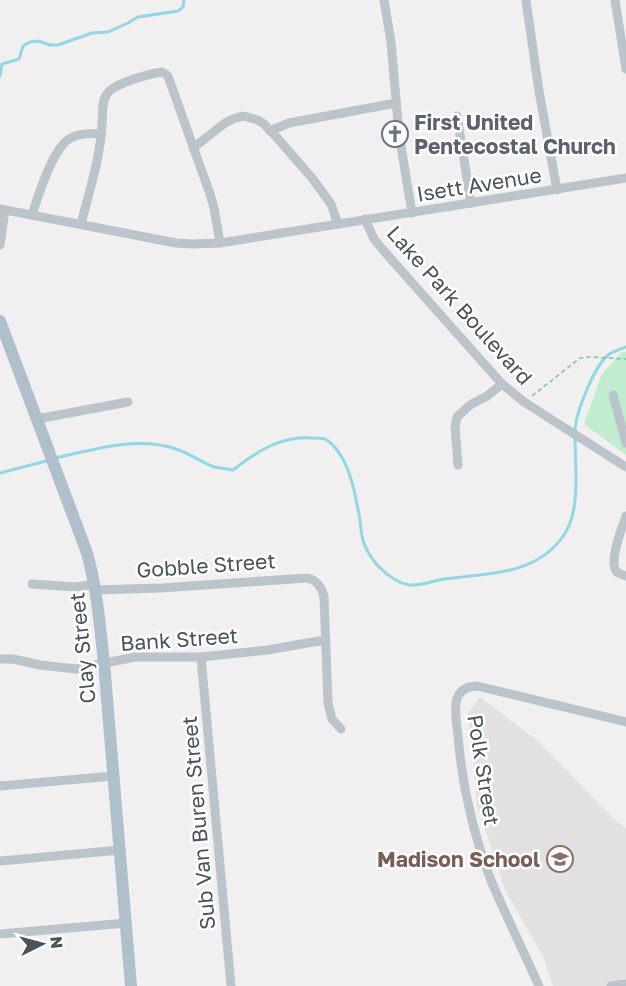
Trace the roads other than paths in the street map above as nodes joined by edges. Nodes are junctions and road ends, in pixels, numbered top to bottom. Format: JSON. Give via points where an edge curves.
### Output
{"nodes":[{"id":1,"x":384,"y":0,"type":"edge"},
{"id":2,"x":526,"y":0,"type":"edge"},
{"id":3,"x":615,"y":0,"type":"edge"},
{"id":4,"x":626,"y":69,"type":"edge"},
{"id":5,"x":396,"y":103,"type":"junction"},
{"id":6,"x":457,"y":116,"type":"dead end"},
{"id":7,"x":270,"y":131,"type":"junction"},
{"id":8,"x":101,"y":134,"type":"junction"},
{"id":9,"x":193,"y":148,"type":"junction"},
{"id":10,"x":626,"y":178,"type":"edge"},
{"id":11,"x":557,"y":190,"type":"junction"},
{"id":12,"x":471,"y":203,"type":"junction"},
{"id":13,"x":2,"y":209,"type":"edge"},
{"id":14,"x":412,"y":213,"type":"junction"},
{"id":15,"x":32,"y":215,"type":"junction"},
{"id":16,"x":365,"y":219,"type":"junction"},
{"id":17,"x":81,"y":224,"type":"junction"},
{"id":18,"x":338,"y":224,"type":"junction"},
{"id":19,"x":220,"y":243,"type":"junction"},
{"id":20,"x":0,"y":245,"type":"edge"},
{"id":21,"x":0,"y":321,"type":"edge"},
{"id":22,"x":502,"y":384,"type":"junction"},
{"id":23,"x":613,"y":395,"type":"dead end"},
{"id":24,"x":128,"y":402,"type":"dead end"},
{"id":25,"x":37,"y":419,"type":"junction"},
{"id":26,"x":626,"y":443,"type":"edge"},
{"id":27,"x":626,"y":454,"type":"edge"},
{"id":28,"x":458,"y":465,"type":"dead end"},
{"id":29,"x":624,"y":466,"type":"edge"},
{"id":30,"x":626,"y":516,"type":"edge"},
{"id":31,"x":626,"y":576,"type":"edge"},
{"id":32,"x":32,"y":584,"type":"dead end"},
{"id":33,"x":95,"y":587,"type":"junction"},
{"id":34,"x":326,"y":640,"type":"junction"},
{"id":35,"x":201,"y":657,"type":"junction"},
{"id":36,"x":0,"y":659,"type":"edge"},
{"id":37,"x":104,"y":663,"type":"junction"},
{"id":38,"x":626,"y":722,"type":"edge"},
{"id":39,"x":341,"y":729,"type":"dead end"},
{"id":40,"x":113,"y":776,"type":"junction"},
{"id":41,"x":0,"y":786,"type":"edge"},
{"id":42,"x":120,"y":850,"type":"junction"},
{"id":43,"x":0,"y":861,"type":"edge"},
{"id":44,"x":126,"y":923,"type":"junction"},
{"id":45,"x":0,"y":934,"type":"edge"},
{"id":46,"x":626,"y":984,"type":"edge"},
{"id":47,"x":131,"y":986,"type":"edge"},
{"id":48,"x":231,"y":986,"type":"edge"},
{"id":49,"x":539,"y":986,"type":"edge"},
{"id":50,"x":611,"y":986,"type":"edge"}],
"edges":[{"from":1,"to":5,"type":"street"},
{"from":2,"to":11,"type":"street"},
{"from":3,"to":4,"type":"street"},
{"from":5,"to":7,"type":"street","via":[[289,123]]},
{"from":5,"to":14,"type":"street"},
{"from":6,"to":12,"type":"street"},
{"from":7,"to":9,"type":"street","via":[[258,120],[243,116],[225,123]]},
{"from":7,"to":18,"type":"street","via":[[326,196]]},
{"from":8,"to":9,"type":"street","via":[[106,94],[119,85],[162,72],[169,79]]},
{"from":8,"to":15,"type":"street","via":[[84,134],[62,145],[39,191]]},
{"from":8,"to":17,"type":"street"},
{"from":9,"to":19,"type":"street","via":[[214,208]]},
{"from":10,"to":11,"type":"street","name":"Isett Avenue"},
{"from":11,"to":12,"type":"street","name":"Isett Avenue"},
{"from":12,"to":14,"type":"street","name":"Isett Avenue"},
{"from":13,"to":15,"type":"street","name":"Isett Avenue"},
{"from":13,"to":20,"type":"street"},
{"from":14,"to":16,"type":"street","name":"Isett Avenue"},
{"from":15,"to":17,"type":"street","name":"Isett Avenue"},
{"from":16,"to":18,"type":"street","name":"Isett Avenue"},
{"from":16,"to":22,"type":"street","name":"Lake Park Boulevard","via":[[383,250]]},
{"from":17,"to":19,"type":"street","name":"Isett Avenue","via":[[176,243]]},
{"from":18,"to":19,"type":"street","name":"Isett Avenue"},
{"from":21,"to":25,"type":"main road","name":"Clay Street"},
{"from":22,"to":28,"type":"street","via":[[457,417]]},
{"from":22,"to":29,"type":"street","name":"Lake Park Boulevard"},
{"from":23,"to":26,"type":"street"},
{"from":24,"to":25,"type":"street"},
{"from":25,"to":33,"type":"main road","name":"Clay Street","via":[[87,553]]},
{"from":27,"to":29,"type":"street"},
{"from":30,"to":31,"type":"street","via":[[614,565],[617,572]]},
{"from":32,"to":33,"type":"street","name":"Gobble Street"},
{"from":33,"to":34,"type":"street","name":"Gobble Street","via":[[161,588],[307,578],[322,590]]},
{"from":33,"to":37,"type":"main road","name":"Clay Street"},
{"from":34,"to":35,"type":"street","name":"Bank Street"},
{"from":34,"to":39,"type":"street","via":[[330,713]]},
{"from":35,"to":37,"type":"street","name":"Bank Street","via":[[135,657]]},
{"from":35,"to":48,"type":"street","name":"Sub Van Buren Street"},
{"from":36,"to":37,"type":"street","name":"Bank Street","via":[[76,669]]},
{"from":37,"to":40,"type":"main road","name":"Clay Street"},
{"from":38,"to":49,"type":"street","name":"Polk Street","via":[[477,686],[469,686],[457,699],[459,751],[474,828],[491,878]]},
{"from":40,"to":41,"type":"street"},
{"from":40,"to":42,"type":"main road","name":"Clay Street"},
{"from":42,"to":43,"type":"street"},
{"from":42,"to":44,"type":"main road","name":"Clay Street"},
{"from":44,"to":45,"type":"street"},
{"from":44,"to":47,"type":"main road","name":"Clay Street"},
{"from":46,"to":50,"type":"street"}]}
